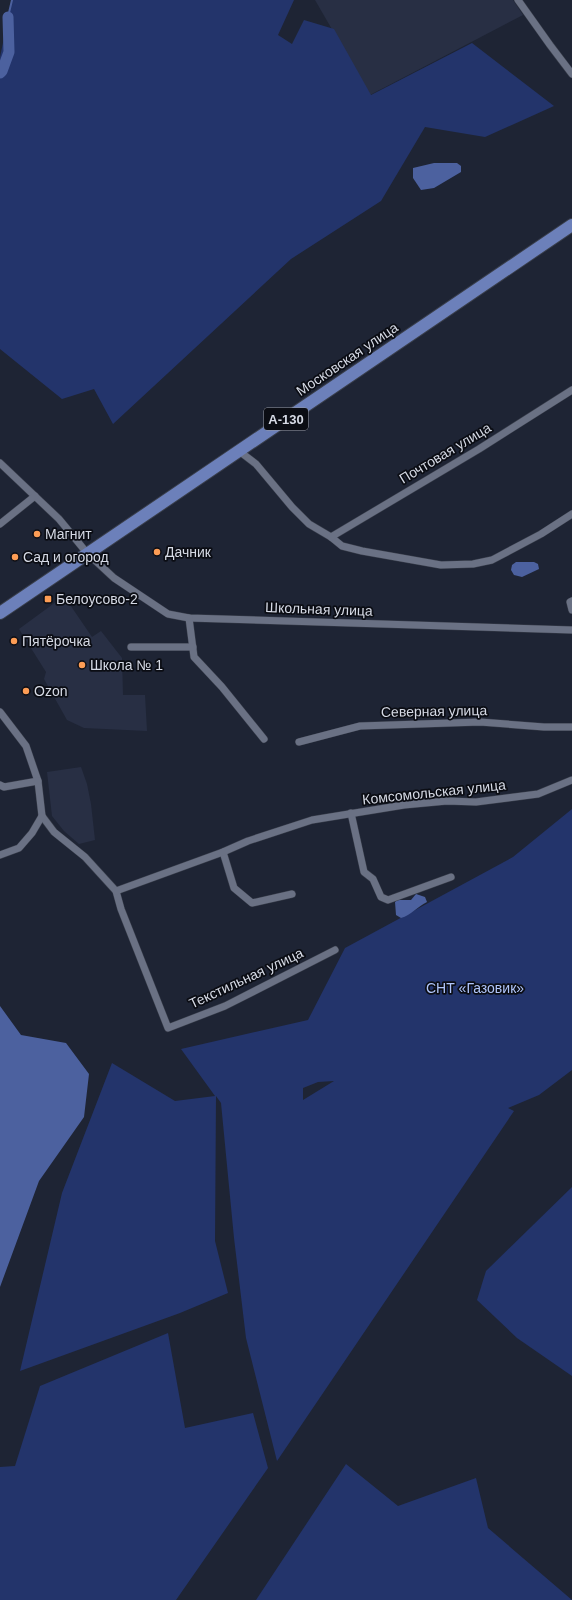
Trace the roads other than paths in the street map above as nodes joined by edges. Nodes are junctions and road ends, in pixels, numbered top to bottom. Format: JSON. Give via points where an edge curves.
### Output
{"nodes":[{"id":1,"x":518,"y":0,"type":"edge"},
{"id":2,"x":572,"y":74,"type":"edge"},
{"id":3,"x":572,"y":224,"type":"edge"},
{"id":4,"x":572,"y":390,"type":"edge"},
{"id":5,"x":239,"y":451,"type":"junction"},
{"id":6,"x":0,"y":463,"type":"edge"},
{"id":7,"x":35,"y":496,"type":"junction"},
{"id":8,"x":572,"y":514,"type":"edge"},
{"id":9,"x":0,"y":524,"type":"edge"},
{"id":10,"x":331,"y":537,"type":"junction"},
{"id":11,"x":87,"y":553,"type":"junction"},
{"id":12,"x":0,"y":613,"type":"edge"},
{"id":13,"x":189,"y":618,"type":"junction"},
{"id":14,"x":572,"y":630,"type":"edge"},
{"id":15,"x":131,"y":647,"type":"dead end"},
{"id":16,"x":193,"y":647,"type":"junction"},
{"id":17,"x":0,"y":712,"type":"edge"},
{"id":18,"x":572,"y":727,"type":"edge"},
{"id":19,"x":264,"y":739,"type":"dead end"},
{"id":20,"x":299,"y":742,"type":"dead end"},
{"id":21,"x":572,"y":780,"type":"edge"},
{"id":22,"x":38,"y":781,"type":"junction"},
{"id":23,"x":0,"y":785,"type":"edge"},
{"id":24,"x":351,"y":813,"type":"junction"},
{"id":25,"x":42,"y":816,"type":"junction"},
{"id":26,"x":223,"y":852,"type":"junction"},
{"id":27,"x":0,"y":855,"type":"edge"},
{"id":28,"x":452,"y":877,"type":"dead end"},
{"id":29,"x":116,"y":891,"type":"junction"},
{"id":30,"x":292,"y":894,"type":"dead end"},
{"id":31,"x":335,"y":950,"type":"dead end"}],
"edges":[{"from":1,"to":2,"type":"street"},
{"from":3,"to":5,"type":"highway","name":"Московская улица","number":"А-130"},
{"from":4,"to":10,"type":"street","name":"Почтовая улица"},
{"from":5,"to":10,"type":"street","via":[[256,464],[309,524]]},
{"from":5,"to":11,"type":"highway","name":"Московская улица","number":"А-130"},
{"from":6,"to":7,"type":"street","name":"Школьная улица"},
{"from":7,"to":9,"type":"street"},
{"from":7,"to":11,"type":"street","name":"Школьная улица","via":[[59,519]]},
{"from":8,"to":10,"type":"street","via":[[492,560],[473,564],[441,565],[362,552],[342,546]]},
{"from":11,"to":12,"type":"highway","name":"Московская улица","number":"А-130"},
{"from":11,"to":13,"type":"street","name":"Школьная улица","via":[[114,578],[168,614]]},
{"from":13,"to":14,"type":"street","name":"Школьная улица"},
{"from":13,"to":16,"type":"street"},
{"from":15,"to":16,"type":"street"},
{"from":16,"to":19,"type":"street","via":[[194,657]]},
{"from":17,"to":22,"type":"street","via":[[26,746]]},
{"from":18,"to":20,"type":"street","name":"Северная улица","via":[[480,722],[360,726]]},
{"from":21,"to":24,"type":"street","name":"Комсомольская улица","via":[[538,794],[476,802],[447,801],[404,805]]},
{"from":22,"to":23,"type":"street","via":[[4,787]]},
{"from":22,"to":25,"type":"street"},
{"from":24,"to":26,"type":"street","name":"Комсомольская улица","via":[[312,820]]},
{"from":24,"to":28,"type":"street","via":[[364,872],[373,879],[381,897],[388,900]]},
{"from":25,"to":27,"type":"street","via":[[19,848]]},
{"from":25,"to":29,"type":"street","via":[[54,832],[85,857]]},
{"from":26,"to":29,"type":"street","name":"Комсомольская улица"},
{"from":26,"to":30,"type":"street","via":[[234,888],[252,903]]},
{"from":29,"to":31,"type":"street","name":"Текстильная улица","via":[[168,1028],[225,1006]]}]}
